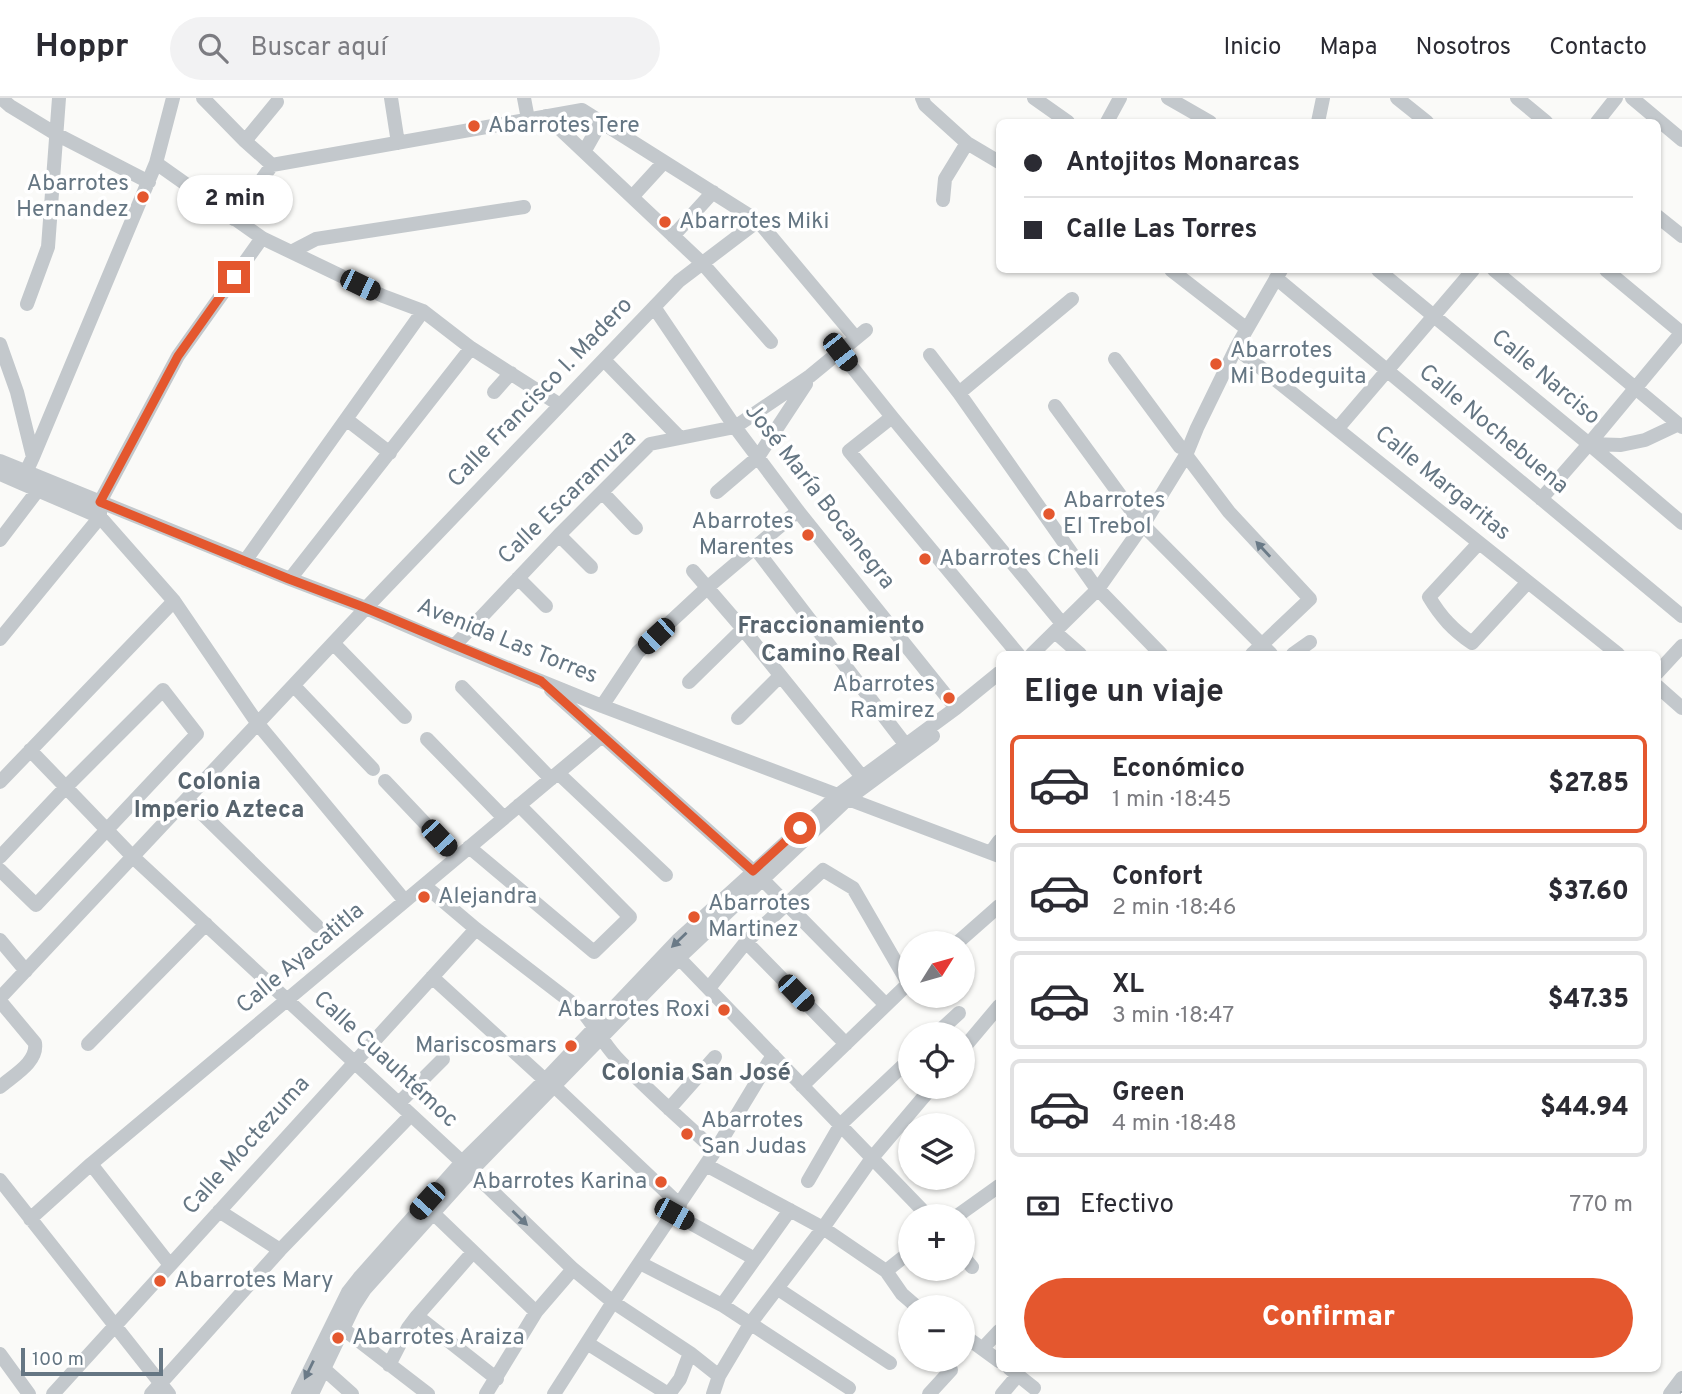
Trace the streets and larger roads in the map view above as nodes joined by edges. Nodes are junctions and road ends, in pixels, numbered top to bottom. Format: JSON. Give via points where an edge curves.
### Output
{"nodes":[{"id":1,"x":59,"y":98,"type":"edge"},
{"id":2,"x":173,"y":98,"type":"edge"},
{"id":3,"x":203,"y":98,"type":"edge"},
{"id":4,"x":391,"y":98,"type":"edge"},
{"id":5,"x":524,"y":98,"type":"edge"},
{"id":6,"x":922,"y":98,"type":"edge"},
{"id":7,"x":1034,"y":98,"type":"edge"},
{"id":8,"x":1121,"y":98,"type":"edge"},
{"id":9,"x":1168,"y":98,"type":"edge"},
{"id":10,"x":1324,"y":98,"type":"edge"},
{"id":11,"x":1398,"y":98,"type":"edge"},
{"id":12,"x":1517,"y":98,"type":"edge"},
{"id":13,"x":1616,"y":98,"type":"edge"},
{"id":14,"x":1632,"y":98,"type":"edge"},
{"id":15,"x":9,"y":101,"type":"edge"},
{"id":16,"x":277,"y":102,"type":"dead end"},
{"id":17,"x":546,"y":116,"type":"junction"},
{"id":18,"x":1064,"y":119,"type":"edge"},
{"id":19,"x":1109,"y":119,"type":"edge"},
{"id":20,"x":1204,"y":119,"type":"edge"},
{"id":21,"x":1319,"y":119,"type":"edge"},
{"id":22,"x":1423,"y":119,"type":"edge"},
{"id":23,"x":1542,"y":119,"type":"edge"},
{"id":24,"x":1599,"y":119,"type":"edge"},
{"id":25,"x":1657,"y":119,"type":"edge"},
{"id":26,"x":528,"y":120,"type":"junction"},
{"id":27,"x":601,"y":122,"type":"junction"},
{"id":28,"x":1661,"y":122,"type":"edge"},
{"id":29,"x":56,"y":134,"type":"junction"},
{"id":30,"x":1682,"y":140,"type":"edge"},
{"id":31,"x":245,"y":142,"type":"junction"},
{"id":32,"x":398,"y":143,"type":"junction"},
{"id":33,"x":967,"y":143,"type":"junction"},
{"id":34,"x":584,"y":152,"type":"junction"},
{"id":35,"x":996,"y":160,"type":"edge"},
{"id":36,"x":664,"y":162,"type":"junction"},
{"id":37,"x":156,"y":163,"type":"junction"},
{"id":38,"x":272,"y":165,"type":"junction"},
{"id":39,"x":149,"y":182,"type":"junction"},
{"id":40,"x":713,"y":192,"type":"junction"},
{"id":41,"x":632,"y":197,"type":"junction"},
{"id":42,"x":943,"y":200,"type":"dead end"},
{"id":43,"x":524,"y":207,"type":"dead end"},
{"id":44,"x":1661,"y":218,"type":"edge"},
{"id":45,"x":234,"y":219,"type":"junction"},
{"id":46,"x":758,"y":220,"type":"junction"},
{"id":47,"x":673,"y":236,"type":"junction"},
{"id":48,"x":1682,"y":236,"type":"edge"},
{"id":49,"x":262,"y":237,"type":"junction"},
{"id":50,"x":291,"y":252,"type":"junction"},
{"id":51,"x":703,"y":264,"type":"junction"},
{"id":52,"x":1175,"y":273,"type":"edge"},
{"id":53,"x":1382,"y":273,"type":"edge"},
{"id":54,"x":1470,"y":273,"type":"edge"},
{"id":55,"x":1498,"y":273,"type":"edge"},
{"id":56,"x":1610,"y":273,"type":"edge"},
{"id":57,"x":1278,"y":274,"type":"edge"},
{"id":58,"x":1072,"y":299,"type":"dead end"},
{"id":59,"x":27,"y":304,"type":"dead end"},
{"id":60,"x":654,"y":307,"type":"junction"},
{"id":61,"x":423,"y":311,"type":"junction"},
{"id":62,"x":1433,"y":315,"type":"junction"},
{"id":63,"x":1247,"y":329,"type":"junction"},
{"id":64,"x":1682,"y":332,"type":"edge"},
{"id":65,"x":771,"y":342,"type":"dead end"},
{"id":66,"x":0,"y":344,"type":"edge"},
{"id":67,"x":471,"y":348,"type":"junction"},
{"id":68,"x":1236,"y":348,"type":"junction"},
{"id":69,"x":840,"y":352,"type":"junction"},
{"id":70,"x":930,"y":355,"type":"dead end"},
{"id":71,"x":1115,"y":359,"type":"dead end"},
{"id":72,"x":604,"y":360,"type":"junction"},
{"id":73,"x":1386,"y":370,"type":"junction"},
{"id":74,"x":511,"y":373,"type":"junction"},
{"id":75,"x":810,"y":376,"type":"junction"},
{"id":76,"x":1636,"y":388,"type":"junction"},
{"id":77,"x":494,"y":392,"type":"dead end"},
{"id":78,"x":959,"y":393,"type":"junction"},
{"id":79,"x":560,"y":405,"type":"junction"},
{"id":80,"x":1055,"y":406,"type":"dead end"},
{"id":81,"x":892,"y":417,"type":"junction"},
{"id":82,"x":346,"y":419,"type":"junction"},
{"id":83,"x":1680,"y":426,"type":"edge"},
{"id":84,"x":735,"y":427,"type":"junction"},
{"id":85,"x":1338,"y":428,"type":"junction"},
{"id":86,"x":680,"y":438,"type":"junction"},
{"id":87,"x":1589,"y":444,"type":"junction"},
{"id":88,"x":1183,"y":451,"type":"junction"},
{"id":89,"x":390,"y":453,"type":"junction"},
{"id":90,"x":33,"y":457,"type":"junction"},
{"id":91,"x":758,"y":457,"type":"junction"},
{"id":92,"x":2,"y":468,"type":"edge"},
{"id":93,"x":24,"y":477,"type":"junction"},
{"id":94,"x":38,"y":490,"type":"junction"},
{"id":95,"x":602,"y":492,"type":"junction"},
{"id":96,"x":717,"y":492,"type":"dead end"},
{"id":97,"x":1541,"y":499,"type":"junction"},
{"id":98,"x":100,"y":509,"type":"junction"},
{"id":99,"x":798,"y":511,"type":"junction"},
{"id":100,"x":1141,"y":523,"type":"junction"},
{"id":101,"x":1682,"y":523,"type":"edge"},
{"id":102,"x":636,"y":528,"type":"dead end"},
{"id":103,"x":559,"y":535,"type":"junction"},
{"id":104,"x":0,"y":540,"type":"edge"},
{"id":105,"x":1478,"y":544,"type":"junction"},
{"id":106,"x":755,"y":548,"type":"junction"},
{"id":107,"x":245,"y":561,"type":"junction"},
{"id":108,"x":591,"y":567,"type":"dead end"},
{"id":109,"x":693,"y":571,"type":"dead end"},
{"id":110,"x":518,"y":578,"type":"junction"},
{"id":111,"x":289,"y":579,"type":"junction"},
{"id":112,"x":1527,"y":583,"type":"junction"},
{"id":113,"x":708,"y":587,"type":"junction"},
{"id":114,"x":1096,"y":587,"type":"junction"},
{"id":115,"x":174,"y":601,"type":"junction"},
{"id":116,"x":546,"y":606,"type":"dead end"},
{"id":117,"x":366,"y":608,"type":"junction"},
{"id":118,"x":1682,"y":616,"type":"edge"},
{"id":119,"x":1058,"y":627,"type":"junction"},
{"id":120,"x":743,"y":629,"type":"junction"},
{"id":121,"x":0,"y":639,"type":"edge"},
{"id":122,"x":1310,"y":642,"type":"dead end"},
{"id":123,"x":334,"y":644,"type":"junction"},
{"id":124,"x":454,"y":646,"type":"junction"},
{"id":125,"x":1018,"y":651,"type":"edge"},
{"id":126,"x":1025,"y":651,"type":"edge"},
{"id":127,"x":1035,"y":651,"type":"edge"},
{"id":128,"x":1078,"y":651,"type":"edge"},
{"id":129,"x":1158,"y":651,"type":"edge"},
{"id":130,"x":1262,"y":651,"type":"edge"},
{"id":131,"x":1297,"y":651,"type":"edge"},
{"id":132,"x":1614,"y":651,"type":"edge"},
{"id":133,"x":1680,"y":653,"type":"edge"},
{"id":134,"x":1661,"y":670,"type":"edge"},
{"id":135,"x":996,"y":675,"type":"edge"},
{"id":136,"x":780,"y":676,"type":"junction"},
{"id":137,"x":541,"y":681,"type":"junction"},
{"id":138,"x":689,"y":682,"type":"dead end"},
{"id":139,"x":996,"y":685,"type":"edge"},
{"id":140,"x":294,"y":686,"type":"junction"},
{"id":141,"x":462,"y":687,"type":"dead end"},
{"id":142,"x":1661,"y":690,"type":"edge"},
{"id":143,"x":601,"y":706,"type":"junction"},
{"id":144,"x":956,"y":708,"type":"junction"},
{"id":145,"x":1682,"y":708,"type":"edge"},
{"id":146,"x":405,"y":717,"type":"dead end"},
{"id":147,"x":738,"y":718,"type":"dead end"},
{"id":148,"x":258,"y":724,"type":"junction"},
{"id":149,"x":602,"y":736,"type":"junction"},
{"id":150,"x":427,"y":740,"type":"dead end"},
{"id":151,"x":905,"y":744,"type":"junction"},
{"id":152,"x":30,"y":750,"type":"junction"},
{"id":153,"x":373,"y":769,"type":"dead end"},
{"id":154,"x":554,"y":776,"type":"junction"},
{"id":155,"x":865,"y":780,"type":"junction"},
{"id":156,"x":385,"y":781,"type":"dead end"},
{"id":157,"x":0,"y":782,"type":"edge"},
{"id":158,"x":66,"y":787,"type":"junction"},
{"id":159,"x":843,"y":796,"type":"junction"},
{"id":160,"x":187,"y":799,"type":"junction"},
{"id":161,"x":519,"y":806,"type":"junction"},
{"id":162,"x":504,"y":818,"type":"junction"},
{"id":163,"x":108,"y":830,"type":"junction"},
{"id":164,"x":469,"y":847,"type":"junction"},
{"id":165,"x":996,"y":850,"type":"edge"},
{"id":166,"x":0,"y":857,"type":"edge"},
{"id":167,"x":133,"y":857,"type":"junction"},
{"id":168,"x":457,"y":857,"type":"junction"},
{"id":169,"x":0,"y":870,"type":"edge"},
{"id":170,"x":666,"y":875,"type":"dead end"},
{"id":171,"x":757,"y":875,"type":"junction"},
{"id":172,"x":424,"y":885,"type":"junction"},
{"id":173,"x":405,"y":901,"type":"junction"},
{"id":174,"x":787,"y":904,"type":"junction"},
{"id":175,"x":996,"y":909,"type":"edge"},
{"id":176,"x":206,"y":924,"type":"junction"},
{"id":177,"x":317,"y":926,"type":"dead end"},
{"id":178,"x":476,"y":929,"type":"junction"},
{"id":179,"x":971,"y":931,"type":"edge"},
{"id":180,"x":0,"y":940,"type":"edge"},
{"id":181,"x":746,"y":942,"type":"junction"},
{"id":182,"x":679,"y":958,"type":"junction"},
{"id":183,"x":898,"y":964,"type":"edge"},
{"id":184,"x":26,"y":971,"type":"junction"},
{"id":185,"x":432,"y":977,"type":"junction"},
{"id":186,"x":709,"y":988,"type":"junction"},
{"id":187,"x":898,"y":993,"type":"edge"},
{"id":188,"x":288,"y":999,"type":"junction"},
{"id":189,"x":0,"y":1000,"type":"edge"},
{"id":190,"x":886,"y":1005,"type":"junction"},
{"id":191,"x":958,"y":1013,"type":"dead end"},
{"id":192,"x":996,"y":1013,"type":"edge"},
{"id":193,"x":949,"y":1022,"type":"edge"},
{"id":194,"x":598,"y":1033,"type":"junction"},
{"id":195,"x":975,"y":1036,"type":"edge"},
{"id":196,"x":88,"y":1044,"type":"dead end"},
{"id":197,"x":846,"y":1044,"type":"junction"},
{"id":198,"x":773,"y":1055,"type":"junction"},
{"id":199,"x":715,"y":1057,"type":"dead end"},
{"id":200,"x":443,"y":1059,"type":"dead end"},
{"id":201,"x":354,"y":1062,"type":"junction"},
{"id":202,"x":898,"y":1070,"type":"edge"},
{"id":203,"x":549,"y":1083,"type":"junction"},
{"id":204,"x":0,"y":1087,"type":"edge"},
{"id":205,"x":802,"y":1087,"type":"junction"},
{"id":206,"x":922,"y":1099,"type":"edge"},
{"id":207,"x":399,"y":1103,"type":"junction"},
{"id":208,"x":669,"y":1109,"type":"junction"},
{"id":209,"x":411,"y":1115,"type":"junction"},
{"id":210,"x":841,"y":1124,"type":"junction"},
{"id":211,"x":715,"y":1151,"type":"junction"},
{"id":212,"x":872,"y":1158,"type":"junction"},
{"id":213,"x":91,"y":1164,"type":"junction"},
{"id":214,"x":706,"y":1165,"type":"junction"},
{"id":215,"x":466,"y":1167,"type":"junction"},
{"id":216,"x":0,"y":1180,"type":"edge"},
{"id":217,"x":808,"y":1181,"type":"dead end"},
{"id":218,"x":996,"y":1188,"type":"edge"},
{"id":219,"x":916,"y":1204,"type":"edge"},
{"id":220,"x":974,"y":1204,"type":"edge"},
{"id":221,"x":677,"y":1210,"type":"junction"},
{"id":222,"x":790,"y":1210,"type":"junction"},
{"id":223,"x":219,"y":1212,"type":"junction"},
{"id":224,"x":433,"y":1213,"type":"junction"},
{"id":225,"x":30,"y":1219,"type":"junction"},
{"id":226,"x":823,"y":1228,"type":"junction"},
{"id":227,"x":280,"y":1250,"type":"junction"},
{"id":228,"x":473,"y":1252,"type":"junction"},
{"id":229,"x":755,"y":1259,"type":"junction"},
{"id":230,"x":898,"y":1262,"type":"edge"},
{"id":231,"x":640,"y":1263,"type":"junction"},
{"id":232,"x":170,"y":1265,"type":"junction"},
{"id":233,"x":573,"y":1269,"type":"junction"},
{"id":234,"x":886,"y":1271,"type":"junction"},
{"id":235,"x":778,"y":1289,"type":"junction"},
{"id":236,"x":903,"y":1295,"type":"edge"},
{"id":237,"x":613,"y":1302,"type":"junction"},
{"id":238,"x":722,"y":1305,"type":"junction"},
{"id":239,"x":536,"y":1312,"type":"junction"},
{"id":240,"x":417,"y":1316,"type":"junction"},
{"id":241,"x":750,"y":1324,"type":"junction"},
{"id":242,"x":338,"y":1325,"type":"junction"},
{"id":243,"x":115,"y":1326,"type":"junction"},
{"id":244,"x":996,"y":1334,"type":"edge"},
{"id":245,"x":587,"y":1343,"type":"junction"},
{"id":246,"x":975,"y":1343,"type":"edge"},
{"id":247,"x":983,"y":1348,"type":"junction"},
{"id":248,"x":690,"y":1353,"type":"junction"},
{"id":249,"x":0,"y":1354,"type":"edge"},
{"id":250,"x":996,"y":1359,"type":"edge"},
{"id":251,"x":890,"y":1363,"type":"dead end"},
{"id":252,"x":389,"y":1365,"type":"junction"},
{"id":253,"x":324,"y":1369,"type":"junction"},
{"id":254,"x":949,"y":1372,"type":"edge"},
{"id":255,"x":1013,"y":1372,"type":"edge"},
{"id":256,"x":719,"y":1376,"type":"junction"},
{"id":257,"x":1682,"y":1378,"type":"edge"},
{"id":258,"x":496,"y":1379,"type":"junction"},
{"id":259,"x":849,"y":1388,"type":"dead end"},
{"id":260,"x":1034,"y":1388,"type":"dead end"},
{"id":261,"x":160,"y":1390,"type":"edge"},
{"id":262,"x":61,"y":1392,"type":"edge"},
{"id":263,"x":557,"y":1393,"type":"edge"},
{"id":264,"x":29,"y":1394,"type":"edge"},
{"id":265,"x":298,"y":1394,"type":"edge"},
{"id":266,"x":312,"y":1394,"type":"edge"},
{"id":267,"x":352,"y":1394,"type":"edge"},
{"id":268,"x":428,"y":1394,"type":"edge"},
{"id":269,"x":486,"y":1394,"type":"edge"},
{"id":270,"x":669,"y":1394,"type":"edge"},
{"id":271,"x":713,"y":1394,"type":"edge"},
{"id":272,"x":929,"y":1394,"type":"edge"},
{"id":273,"x":1002,"y":1394,"type":"edge"},
{"id":274,"x":1670,"y":1394,"type":"edge"}],
"edges":[{"from":1,"to":29,"type":"street"},
{"from":2,"to":37,"type":"street"},
{"from":3,"to":31,"type":"street"},
{"from":4,"to":32,"type":"street"},
{"from":5,"to":26,"type":"street"},
{"from":6,"to":33,"type":"street"},
{"from":7,"to":18,"type":"street"},
{"from":8,"to":19,"type":"street"},
{"from":9,"to":20,"type":"street"},
{"from":10,"to":21,"type":"street"},
{"from":11,"to":22,"type":"street"},
{"from":12,"to":23,"type":"street"},
{"from":13,"to":24,"type":"street"},
{"from":14,"to":25,"type":"street"},
{"from":15,"to":29,"type":"street"},
{"from":16,"to":31,"type":"street"},
{"from":17,"to":26,"type":"street"},
{"from":17,"to":27,"type":"street","via":[[582,110]]},
{"from":17,"to":34,"type":"street"},
{"from":26,"to":32,"type":"street"},
{"from":27,"to":34,"type":"street"},
{"from":27,"to":36,"type":"street"},
{"from":28,"to":30,"type":"street"},
{"from":29,"to":39,"type":"street"},
{"from":29,"to":59,"type":"street","via":[[48,247]]},
{"from":31,"to":38,"type":"street"},
{"from":32,"to":38,"type":"street"},
{"from":33,"to":35,"type":"street"},
{"from":33,"to":42,"type":"street","via":[[945,179]]},
{"from":34,"to":41,"type":"street"},
{"from":36,"to":40,"type":"street"},
{"from":36,"to":41,"type":"street"},
{"from":37,"to":39,"type":"street"},
{"from":37,"to":45,"type":"street"},
{"from":38,"to":45,"type":"street"},
{"from":39,"to":90,"type":"street"},
{"from":40,"to":46,"type":"street"},
{"from":40,"to":47,"type":"street"},
{"from":41,"to":47,"type":"street"},
{"from":43,"to":50,"type":"street","via":[[316,239]]},
{"from":44,"to":48,"type":"street"},
{"from":45,"to":49,"type":"street"},
{"from":46,"to":51,"type":"street","name":"Calle Francisco I. Madero"},
{"from":46,"to":69,"type":"street","name":"Calle Escaramuza","via":[[861,334]]},
{"from":47,"to":51,"type":"street"},
{"from":49,"to":50,"type":"street"},
{"from":49,"to":98,"type":"street","via":[[178,356]]},
{"from":50,"to":61,"type":"street"},
{"from":51,"to":60,"type":"street","name":"Calle Francisco I. Madero"},
{"from":51,"to":65,"type":"street"},
{"from":52,"to":63,"type":"street"},
{"from":53,"to":62,"type":"street","name":"Calle Narciso"},
{"from":54,"to":62,"type":"street"},
{"from":55,"to":76,"type":"street"},
{"from":56,"to":64,"type":"street"},
{"from":57,"to":63,"type":"street"},
{"from":57,"to":73,"type":"street","name":"Calle Nochebuena"},
{"from":58,"to":78,"type":"street"},
{"from":60,"to":72,"type":"street","name":"Calle Francisco I. Madero"},
{"from":60,"to":84,"type":"street","name":"José María Bocanegra"},
{"from":61,"to":67,"type":"street"},
{"from":61,"to":82,"type":"street"},
{"from":62,"to":73,"type":"street"},
{"from":62,"to":87,"type":"street","name":"Calle Narciso"},
{"from":63,"to":68,"type":"street"},
{"from":64,"to":76,"type":"street"},
{"from":66,"to":90,"type":"street"},
{"from":67,"to":74,"type":"street"},
{"from":67,"to":89,"type":"street"},
{"from":68,"to":85,"type":"street","name":"Calle Margaritas"},
{"from":68,"to":88,"type":"street"},
{"from":69,"to":75,"type":"street","name":"Calle Escaramuza"},
{"from":69,"to":81,"type":"street"},
{"from":70,"to":78,"type":"street"},
{"from":71,"to":88,"type":"street"},
{"from":72,"to":79,"type":"street","name":"Calle Francisco I. Madero"},
{"from":72,"to":86,"type":"street"},
{"from":73,"to":85,"type":"street"},
{"from":73,"to":97,"type":"street","name":"Calle Nochebuena"},
{"from":74,"to":77,"type":"street"},
{"from":74,"to":79,"type":"street"},
{"from":75,"to":84,"type":"street","name":"Calle Escaramuza"},
{"from":75,"to":91,"type":"street"},
{"from":76,"to":83,"type":"street"},
{"from":76,"to":87,"type":"street"},
{"from":78,"to":114,"type":"street"},
{"from":79,"to":117,"type":"street","name":"Calle Francisco I. Madero"},
{"from":80,"to":100,"type":"street"},
{"from":81,"to":119,"type":"street"},
{"from":81,"to":125,"type":"street","via":[[849,451]]},
{"from":82,"to":89,"type":"street"},
{"from":82,"to":107,"type":"street"},
{"from":83,"to":87,"type":"street","via":[[1620,445]]},
{"from":84,"to":86,"type":"street","name":"Calle Escaramuza"},
{"from":84,"to":91,"type":"street","name":"José María Bocanegra"},
{"from":85,"to":105,"type":"street","name":"Calle Margaritas"},
{"from":86,"to":95,"type":"street","name":"Calle Escaramuza","via":[[650,444]]},
{"from":87,"to":97,"type":"street"},
{"from":87,"to":101,"type":"street","name":"Calle Narciso"},
{"from":88,"to":100,"type":"street"},
{"from":130,"to":88,"type":"street","one_way":true,"via":[[1310,599],[1229,512]]},
{"from":89,"to":111,"type":"street"},
{"from":90,"to":93,"type":"street"},
{"from":91,"to":96,"type":"street"},
{"from":91,"to":99,"type":"street","name":"José María Bocanegra"},
{"from":92,"to":93,"type":"street","name":"Avenida Las Torres"},
{"from":93,"to":94,"type":"street"},
{"from":93,"to":98,"type":"street","name":"Avenida Las Torres"},
{"from":94,"to":98,"type":"street"},
{"from":94,"to":104,"type":"street"},
{"from":95,"to":102,"type":"street"},
{"from":95,"to":103,"type":"street","name":"Calle Escaramuza"},
{"from":97,"to":118,"type":"street","name":"Calle Nochebuena"},
{"from":98,"to":107,"type":"street","name":"Avenida Las Torres"},
{"from":98,"to":115,"type":"street"},
{"from":98,"to":121,"type":"street"},
{"from":99,"to":106,"type":"street"},
{"from":99,"to":144,"type":"street","name":"José María Bocanegra"},
{"from":100,"to":114,"type":"street"},
{"from":100,"to":130,"type":"street"},
{"from":103,"to":108,"type":"street"},
{"from":103,"to":110,"type":"street","name":"Calle Escaramuza"},
{"from":105,"to":112,"type":"street","name":"Calle Margaritas"},
{"from":105,"to":112,"type":"street","via":[[1429,597],[1456,632],[1472,643]]},
{"from":106,"to":113,"type":"street"},
{"from":106,"to":151,"type":"street"},
{"from":107,"to":111,"type":"street","name":"Avenida Las Torres"},
{"from":109,"to":113,"type":"street"},
{"from":110,"to":116,"type":"street"},
{"from":110,"to":124,"type":"street","name":"Calle Escaramuza"},
{"from":111,"to":117,"type":"street","name":"Avenida Las Torres"},
{"from":112,"to":132,"type":"street","name":"Calle Margaritas"},
{"from":113,"to":120,"type":"street"},
{"from":113,"to":143,"type":"street","via":[[638,652]]},
{"from":114,"to":119,"type":"street"},
{"from":114,"to":129,"type":"street"},
{"from":115,"to":148,"type":"street"},
{"from":115,"to":152,"type":"street"},
{"from":117,"to":123,"type":"street","name":"Calle Francisco I. Madero"},
{"from":117,"to":124,"type":"street","name":"Avenida Las Torres"},
{"from":119,"to":126,"type":"street"},
{"from":119,"to":127,"type":"street"},
{"from":119,"to":128,"type":"street"},
{"from":120,"to":136,"type":"street"},
{"from":120,"to":138,"type":"street"},
{"from":122,"to":131,"type":"street"},
{"from":123,"to":140,"type":"street","name":"Calle Francisco I. Madero"},
{"from":123,"to":146,"type":"street"},
{"from":124,"to":137,"type":"street","name":"Avenida Las Torres"},
{"from":133,"to":134,"type":"street"},
{"from":135,"to":144,"type":"street"},
{"from":136,"to":147,"type":"street"},
{"from":136,"to":155,"type":"street"},
{"from":137,"to":143,"type":"street","name":"Avenida Las Torres"},
{"from":137,"to":149,"type":"street"},
{"from":139,"to":155,"type":"street"},
{"from":140,"to":148,"type":"street","name":"Calle Francisco I. Madero"},
{"from":140,"to":153,"type":"street"},
{"from":141,"to":154,"type":"street"},
{"from":142,"to":145,"type":"street"},
{"from":143,"to":159,"type":"street","name":"Avenida Las Torres"},
{"from":144,"to":151,"type":"street"},
{"from":148,"to":160,"type":"street","name":"Calle Francisco I. Madero"},
{"from":148,"to":173,"type":"street"},
{"from":149,"to":154,"type":"street","name":"Calle Ayacatitla"},
{"from":149,"to":171,"type":"street"},
{"from":150,"to":162,"type":"street"},
{"from":151,"to":155,"type":"street"},
{"from":152,"to":157,"type":"street"},
{"from":152,"to":158,"type":"street","name":"Calle Cuauhtémoc"},
{"from":154,"to":161,"type":"street","name":"Calle Ayacatitla"},
{"from":154,"to":170,"type":"street"},
{"from":155,"to":159,"type":"street"},
{"from":156,"to":168,"type":"street"},
{"from":158,"to":163,"type":"street","name":"Calle Cuauhtémoc"},
{"from":158,"to":163,"type":"street","via":[[163,690],[197,734]]},
{"from":158,"to":166,"type":"street"},
{"from":159,"to":165,"type":"street","name":"Avenida Las Torres"},
{"from":159,"to":171,"type":"street"},
{"from":160,"to":167,"type":"street","name":"Calle Francisco I. Madero"},
{"from":160,"to":177,"type":"street"},
{"from":161,"to":162,"type":"street","name":"Calle Ayacatitla"},
{"from":161,"to":164,"type":"street","via":[[629,917],[594,952]]},
{"from":162,"to":164,"type":"street","name":"Calle Ayacatitla"},
{"from":163,"to":167,"type":"street","name":"Calle Cuauhtémoc"},
{"from":163,"to":169,"type":"street","via":[[36,905]]},
{"from":164,"to":168,"type":"street","name":"Calle Ayacatitla"},
{"from":167,"to":176,"type":"street","name":"Calle Cuauhtémoc"},
{"from":167,"to":184,"type":"street","name":"Calle Francisco I. Madero"},
{"from":168,"to":172,"type":"street","name":"Calle Ayacatitla"},
{"from":171,"to":174,"type":"street"},
{"from":171,"to":182,"type":"street"},
{"from":171,"to":194,"type":"street","one_way":true,"via":[[677,941]]},
{"from":172,"to":173,"type":"street","name":"Calle Ayacatitla"},
{"from":172,"to":178,"type":"street"},
{"from":173,"to":188,"type":"street","name":"Calle Ayacatitla"},
{"from":174,"to":181,"type":"street"},
{"from":174,"to":183,"type":"street","via":[[823,870],[853,888]]},
{"from":174,"to":190,"type":"street"},
{"from":175,"to":179,"type":"street"},
{"from":176,"to":188,"type":"street","name":"Calle Cuauhtémoc"},
{"from":176,"to":196,"type":"street"},
{"from":178,"to":185,"type":"street","name":"Calle Moctezuma"},
{"from":178,"to":194,"type":"street","via":[[580,1009]]},
{"from":180,"to":184,"type":"street"},
{"from":181,"to":186,"type":"street"},
{"from":181,"to":197,"type":"street"},
{"from":182,"to":186,"type":"street"},
{"from":182,"to":194,"type":"street"},
{"from":184,"to":189,"type":"street","name":"Calle Francisco I. Madero"},
{"from":185,"to":201,"type":"street","name":"Calle Moctezuma"},
{"from":185,"to":203,"type":"street"},
{"from":186,"to":198,"type":"street"},
{"from":187,"to":190,"type":"street"},
{"from":188,"to":201,"type":"street","name":"Calle Cuauhtémoc"},
{"from":188,"to":213,"type":"street","name":"Calle Ayacatitla"},
{"from":189,"to":204,"type":"street","via":[[35,1042],[37,1051]]},
{"from":190,"to":197,"type":"street"},
{"from":191,"to":193,"type":"street"},
{"from":192,"to":195,"type":"street"},
{"from":194,"to":203,"type":"street"},
{"from":194,"to":208,"type":"street"},
{"from":197,"to":205,"type":"street"},
{"from":198,"to":205,"type":"street"},
{"from":198,"to":211,"type":"street"},
{"from":199,"to":208,"type":"street"},
{"from":200,"to":207,"type":"street"},
{"from":201,"to":207,"type":"street","name":"Calle Cuauhtémoc"},
{"from":201,"to":223,"type":"street","name":"Calle Moctezuma"},
{"from":202,"to":210,"type":"street"},
{"from":203,"to":215,"type":"street"},
{"from":203,"to":221,"type":"street"},
{"from":205,"to":210,"type":"street"},
{"from":206,"to":212,"type":"street"},
{"from":207,"to":209,"type":"street","name":"Calle Cuauhtémoc"},
{"from":208,"to":211,"type":"street"},
{"from":209,"to":215,"type":"street","name":"Calle Cuauhtémoc"},
{"from":209,"to":227,"type":"street"},
{"from":210,"to":212,"type":"street"},
{"from":210,"to":217,"type":"street"},
{"from":211,"to":214,"type":"street"},
{"from":212,"to":219,"type":"street"},
{"from":212,"to":226,"type":"street"},
{"from":213,"to":225,"type":"street","name":"Calle Ayacatitla"},
{"from":213,"to":232,"type":"street"},
{"from":214,"to":221,"type":"street"},
{"from":214,"to":222,"type":"street"},
{"from":215,"to":224,"type":"street"},
{"from":215,"to":233,"type":"street","name":"Calle Cuauhtémoc","one_way":true},
{"from":215,"to":242,"type":"street","via":[[359,1278],[348,1292]]},
{"from":216,"to":225,"type":"street"},
{"from":218,"to":220,"type":"street"},
{"from":221,"to":229,"type":"street"},
{"from":221,"to":231,"type":"street"},
{"from":222,"to":226,"type":"street"},
{"from":222,"to":229,"type":"street"},
{"from":223,"to":227,"type":"street"},
{"from":223,"to":232,"type":"street","name":"Calle Moctezuma"},
{"from":224,"to":228,"type":"street"},
{"from":224,"to":242,"type":"street"},
{"from":225,"to":243,"type":"street"},
{"from":226,"to":234,"type":"street"},
{"from":226,"to":235,"type":"street"},
{"from":227,"to":261,"type":"street"},
{"from":228,"to":239,"type":"street"},
{"from":228,"to":240,"type":"street"},
{"from":229,"to":238,"type":"street"},
{"from":230,"to":234,"type":"street"},
{"from":231,"to":237,"type":"street"},
{"from":231,"to":238,"type":"street"},
{"from":232,"to":243,"type":"street","name":"Calle Moctezuma"},
{"from":233,"to":237,"type":"street","name":"Calle Cuauhtémoc"},
{"from":233,"to":239,"type":"street"},
{"from":234,"to":236,"type":"street"},
{"from":235,"to":241,"type":"street"},
{"from":235,"to":251,"type":"street"},
{"from":237,"to":245,"type":"street"},
{"from":237,"to":248,"type":"street","name":"Calle Cuauhtémoc"},
{"from":238,"to":241,"type":"street"},
{"from":239,"to":258,"type":"street"},
{"from":240,"to":252,"type":"street"},
{"from":240,"to":258,"type":"street"},
{"from":241,"to":256,"type":"street"},
{"from":241,"to":259,"type":"street"},
{"from":242,"to":252,"type":"street"},
{"from":242,"to":253,"type":"street"},
{"from":242,"to":265,"type":"street","one_way":true},
{"from":243,"to":261,"type":"street"},
{"from":243,"to":262,"type":"street","name":"Calle Moctezuma"},
{"from":244,"to":247,"type":"street"},
{"from":245,"to":263,"type":"street"},
{"from":245,"to":270,"type":"street"},
{"from":246,"to":247,"type":"street"},
{"from":247,"to":250,"type":"street"},
{"from":248,"to":256,"type":"street","name":"Calle Cuauhtémoc"},
{"from":248,"to":270,"type":"street"},
{"from":249,"to":264,"type":"street"},
{"from":252,"to":268,"type":"street"},
{"from":253,"to":266,"type":"street"},
{"from":253,"to":267,"type":"street"},
{"from":254,"to":272,"type":"street"},
{"from":255,"to":260,"type":"street"},
{"from":255,"to":273,"type":"street"},
{"from":256,"to":271,"type":"street"},
{"from":257,"to":274,"type":"street"},
{"from":258,"to":269,"type":"street"}]}
